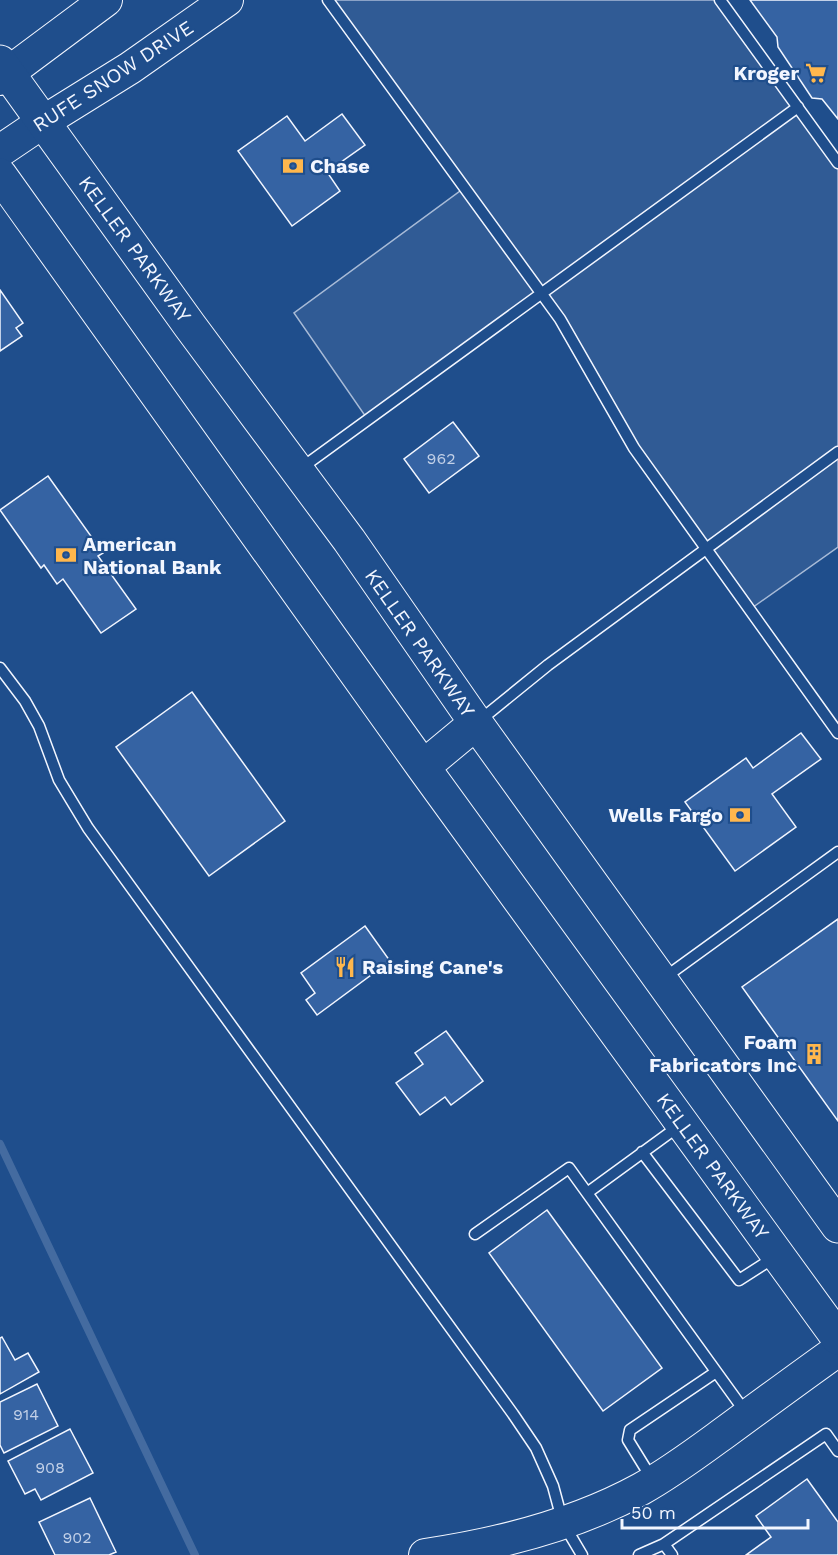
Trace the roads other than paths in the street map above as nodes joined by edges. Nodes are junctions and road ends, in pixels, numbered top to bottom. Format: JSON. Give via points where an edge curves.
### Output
{"nodes":[{"id":1,"x":106,"y":0,"type":"edge"},
{"id":2,"x":226,"y":0,"type":"edge"},
{"id":3,"x":328,"y":0,"type":"edge"},
{"id":4,"x":720,"y":0,"type":"edge"},
{"id":5,"x":3,"y":71,"type":"edge"},
{"id":6,"x":798,"y":107,"type":"junction"},
{"id":7,"x":43,"y":122,"type":"junction"},
{"id":8,"x":0,"y":151,"type":"edge"},
{"id":9,"x":838,"y":163,"type":"edge"},
{"id":10,"x":0,"y":175,"type":"edge"},
{"id":11,"x":541,"y":294,"type":"junction"},
{"id":12,"x":838,"y":452,"type":"edge"},
{"id":13,"x":298,"y":471,"type":"junction"},
{"id":14,"x":705,"y":549,"type":"junction"},
{"id":15,"x":0,"y":668,"type":"edge"},
{"id":16,"x":476,"y":723,"type":"junction"},
{"id":17,"x":838,"y":733,"type":"edge"},
{"id":18,"x":423,"y":767,"type":"junction"},
{"id":19,"x":838,"y":852,"type":"edge"},
{"id":20,"x":661,"y":980,"type":"junction"},
{"id":21,"x":682,"y":1124,"type":"junction"},
{"id":22,"x":642,"y":1152,"type":"junction"},
{"id":23,"x":587,"y":1193,"type":"junction"},
{"id":24,"x":838,"y":1226,"type":"edge"},
{"id":25,"x":475,"y":1234,"type":"dead end"},
{"id":26,"x":777,"y":1255,"type":"junction"},
{"id":27,"x":838,"y":1338,"type":"edge"},
{"id":28,"x":838,"y":1350,"type":"edge"},
{"id":29,"x":716,"y":1372,"type":"junction"},
{"id":30,"x":748,"y":1416,"type":"junction"},
{"id":31,"x":838,"y":1451,"type":"edge"},
{"id":32,"x":654,"y":1481,"type":"junction"},
{"id":33,"x":563,"y":1523,"type":"junction"},
{"id":34,"x":664,"y":1544,"type":"junction"},
{"id":35,"x":425,"y":1555,"type":"edge"},
{"id":36,"x":582,"y":1555,"type":"edge"},
{"id":37,"x":639,"y":1555,"type":"edge"},
{"id":38,"x":672,"y":1555,"type":"edge"}],
"edges":[{"from":1,"to":5,"type":"street"},
{"from":2,"to":7,"type":"street","name":"RUFE SNOW DRIVE","via":[[130,68]]},
{"from":3,"to":11,"type":"lane"},
{"from":4,"to":6,"type":"lane"},
{"from":5,"to":7,"type":"main road","name":"KELLER PARKWAY"},
{"from":6,"to":9,"type":"lane"},
{"from":6,"to":11,"type":"lane"},
{"from":7,"to":8,"type":"street","name":"RUFE SNOW DRIVE"},
{"from":7,"to":13,"type":"main road","name":"KELLER PARKWAY"},
{"from":10,"to":18,"type":"main road","name":"KELLER PARKWAY"},
{"from":11,"to":13,"type":"lane"},
{"from":11,"to":14,"type":"lane","via":[[560,319],[634,448]]},
{"from":12,"to":14,"type":"lane"},
{"from":13,"to":16,"type":"main road","name":"KELLER PARKWAY"},
{"from":14,"to":16,"type":"lane"},
{"from":14,"to":17,"type":"lane"},
{"from":15,"to":33,"type":"lane","via":[[39,726],[59,780],[88,828],[519,1422],[553,1486]]},
{"from":16,"to":18,"type":"main road"},
{"from":16,"to":20,"type":"main road","name":"KELLER PARKWAY"},
{"from":18,"to":21,"type":"main road","name":"KELLER PARKWAY"},
{"from":19,"to":20,"type":"lane"},
{"from":20,"to":24,"type":"main road","name":"KELLER PARKWAY"},
{"from":21,"to":22,"type":"lane"},
{"from":21,"to":26,"type":"main road","name":"KELLER PARKWAY"},
{"from":22,"to":23,"type":"lane"},
{"from":22,"to":26,"type":"lane","via":[[739,1280]]},
{"from":23,"to":25,"type":"lane","via":[[569,1168]]},
{"from":23,"to":29,"type":"lane"},
{"from":26,"to":27,"type":"main road","name":"KELLER PARKWAY"},
{"from":28,"to":30,"type":"street"},
{"from":29,"to":30,"type":"lane"},
{"from":29,"to":32,"type":"lane","via":[[630,1430],[628,1440]]},
{"from":30,"to":32,"type":"street"},
{"from":31,"to":34,"type":"lane","via":[[826,1434]]},
{"from":32,"to":33,"type":"street","via":[[586,1516]]},
{"from":33,"to":35,"type":"street","via":[[465,1550]]},
{"from":33,"to":36,"type":"lane"},
{"from":34,"to":37,"type":"lane"},
{"from":34,"to":38,"type":"lane"}]}
